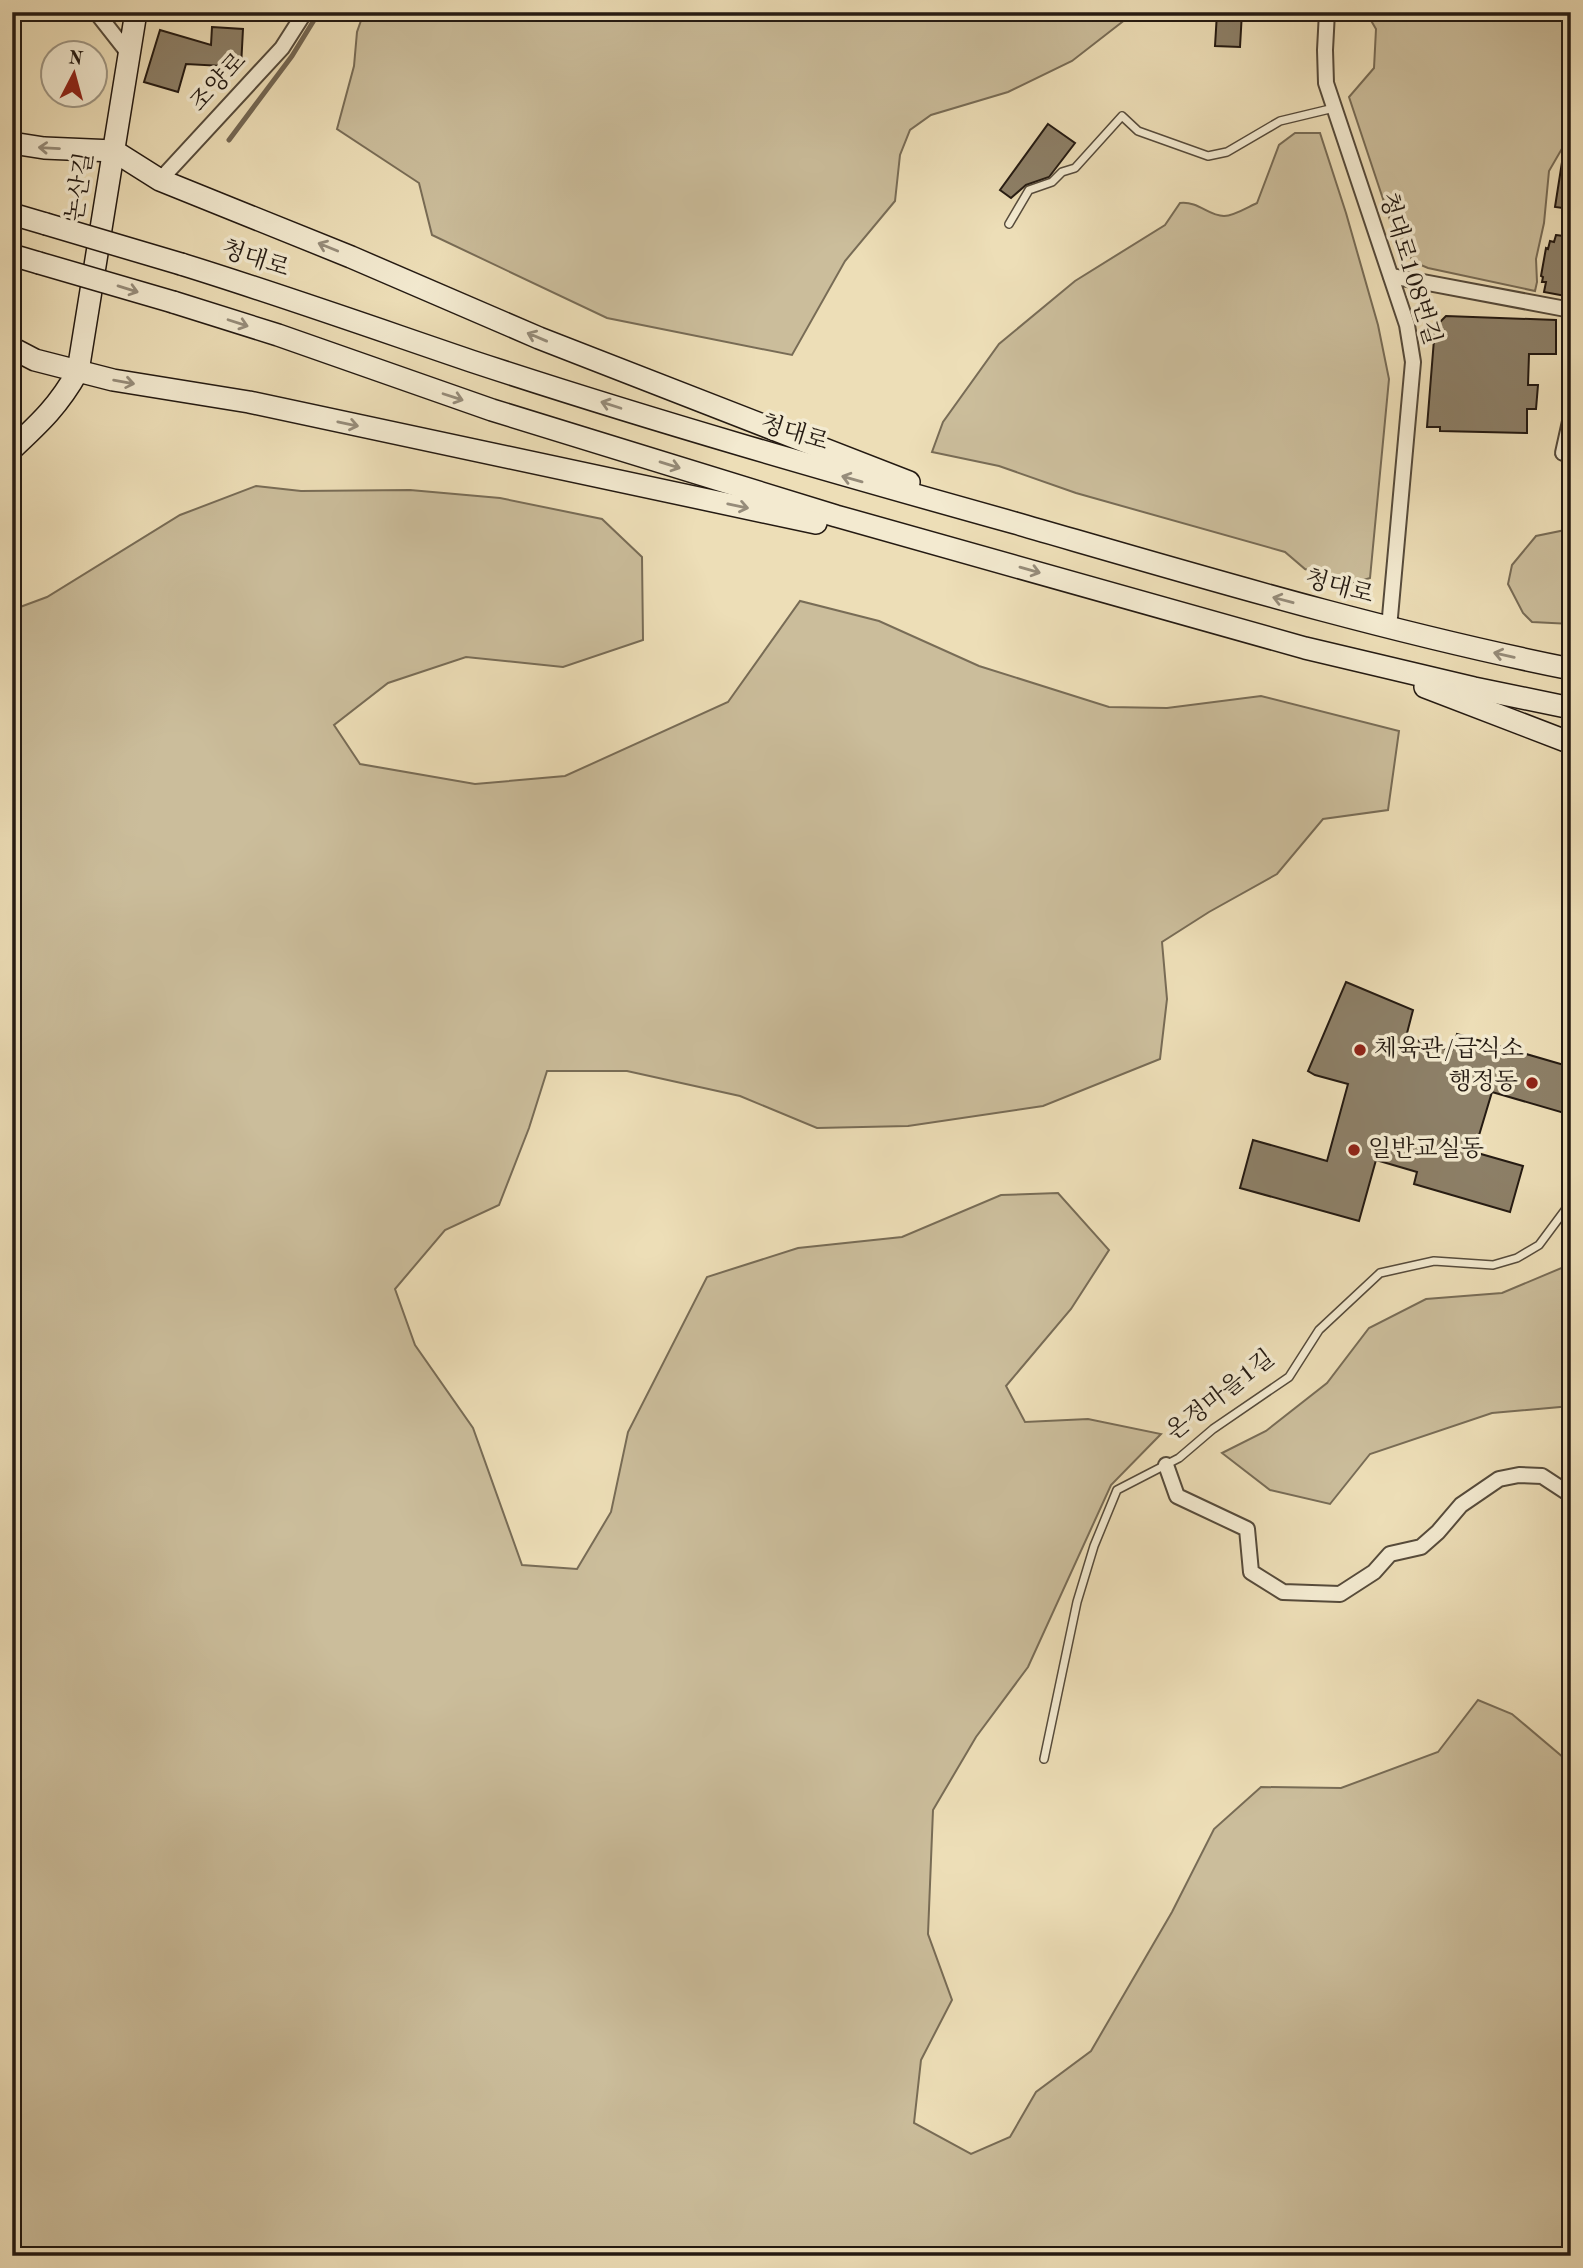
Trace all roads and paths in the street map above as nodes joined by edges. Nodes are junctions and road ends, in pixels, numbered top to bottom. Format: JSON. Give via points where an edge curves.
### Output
{"nodes":[{"id":1,"x":96,"y":12,"type":"edge"},
{"id":2,"x":136,"y":12,"type":"edge"},
{"id":3,"x":305,"y":12,"type":"edge"},
{"id":4,"x":1327,"y":12,"type":"edge"},
{"id":5,"x":129,"y":54,"type":"junction"},
{"id":6,"x":1334,"y":108,"type":"junction"},
{"id":7,"x":12,"y":143,"type":"edge"},
{"id":8,"x":114,"y":151,"type":"junction"},
{"id":9,"x":160,"y":180,"type":"junction"},
{"id":10,"x":12,"y":214,"type":"edge"},
{"id":11,"x":1009,"y":224,"type":"dead end"},
{"id":12,"x":12,"y":255,"type":"edge"},
{"id":13,"x":1391,"y":275,"type":"junction"},
{"id":14,"x":1571,"y":310,"type":"edge"},
{"id":15,"x":12,"y":348,"type":"edge"},
{"id":16,"x":78,"y":371,"type":"junction"},
{"id":17,"x":1570,"y":427,"type":"edge"},
{"id":18,"x":12,"y":449,"type":"edge"},
{"id":19,"x":1563,"y":453,"type":"dead end"},
{"id":20,"x":1012,"y":523,"type":"junction"},
{"id":21,"x":994,"y":560,"type":"junction"},
{"id":22,"x":1389,"y":628,"type":"junction"},
{"id":23,"x":1351,"y":659,"type":"junction"},
{"id":24,"x":1571,"y":669,"type":"edge"},
{"id":25,"x":1571,"y":708,"type":"edge"},
{"id":26,"x":1571,"y":743,"type":"edge"},
{"id":27,"x":1571,"y":1202,"type":"edge"},
{"id":28,"x":1166,"y":1465,"type":"junction"},
{"id":29,"x":1571,"y":1495,"type":"edge"},
{"id":30,"x":1044,"y":1759,"type":"dead end"}],
"edges":[{"from":1,"to":5,"type":"street"},
{"from":2,"to":5,"type":"street","name":"논산길"},
{"from":3,"to":9,"type":"street","name":"조양로","via":[[282,48]]},
{"from":4,"to":6,"type":"street","name":"청대로108번길","via":[[1326,83]]},
{"from":5,"to":8,"type":"street","name":"논산길"},
{"from":6,"to":11,"type":"lane","via":[[1280,121],[1227,152],[1208,156],[1138,131],[1122,116],[1075,168],[1029,190]]},
{"from":6,"to":13,"type":"street","name":"청대로108번길"},
{"from":8,"to":7,"type":"street","one_way":true},
{"from":8,"to":9,"type":"street"},
{"from":8,"to":16,"type":"street","name":"논산길"},
{"from":20,"to":9,"type":"street","one_way":true,"via":[[539,338]]},
{"from":20,"to":10,"type":"street","name":"청대로","one_way":true,"bridge":true,"via":[[660,421],[243,283]]},
{"from":12,"to":21,"type":"street","one_way":true,"bridge":true,"via":[[278,335],[492,410]]},
{"from":13,"to":14,"type":"street"},
{"from":13,"to":22,"type":"street","name":"청대로108번길","via":[[1407,325],[1414,373]]},
{"from":15,"to":16,"type":"street","via":[[35,360]]},
{"from":16,"to":18,"type":"street","via":[[64,397]]},
{"from":16,"to":21,"type":"street","one_way":true,"via":[[249,402]]},
{"from":17,"to":19,"type":"street"},
{"from":22,"to":20,"type":"street","name":"청대로","one_way":true},
{"from":21,"to":23,"type":"street","one_way":true},
{"from":24,"to":22,"type":"street","name":"청대로","one_way":true},
{"from":23,"to":25,"type":"street"},
{"from":23,"to":26,"type":"street"},
{"from":27,"to":28,"type":"lane","name":"온정마을1길","via":[[1539,1245],[1517,1258],[1493,1265],[1434,1261],[1380,1273],[1319,1330],[1289,1377]]},
{"from":28,"to":29,"type":"street","name":"온정마을1길","via":[[1177,1496],[1247,1529],[1251,1572],[1283,1592],[1340,1594],[1374,1572],[1390,1554],[1421,1548],[1461,1505],[1499,1479],[1542,1476]]},
{"from":28,"to":30,"type":"lane","name":"온정마을1길","via":[[1117,1490],[1077,1602]]}]}
